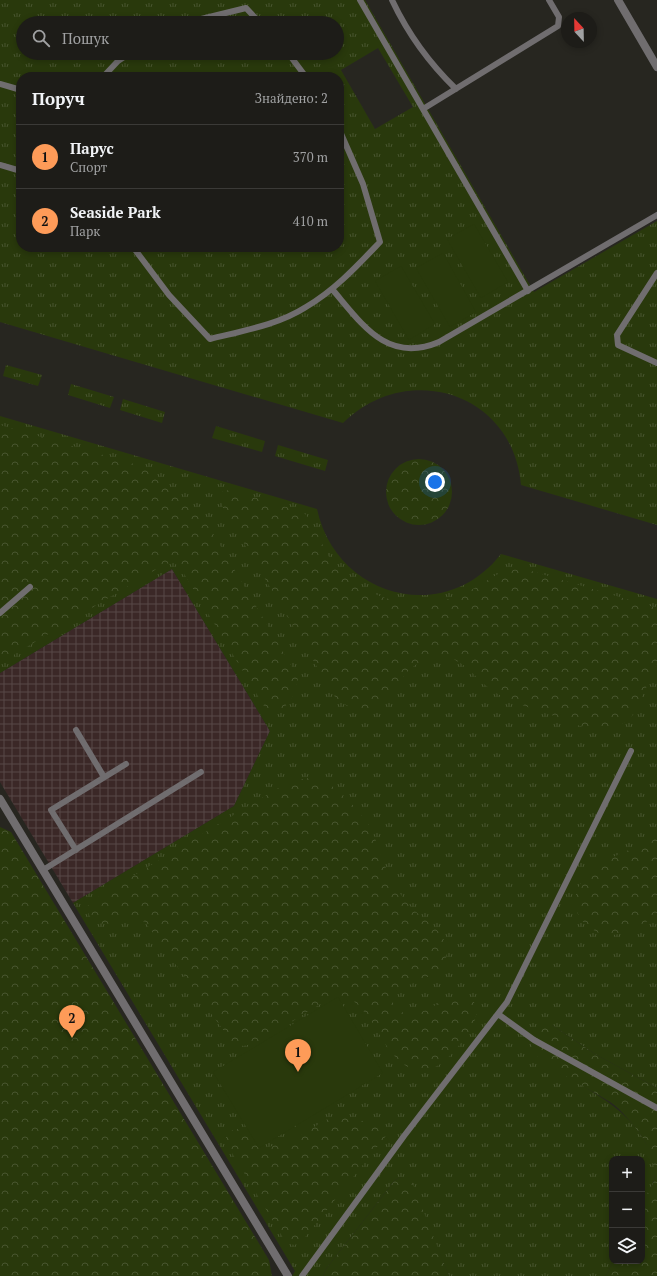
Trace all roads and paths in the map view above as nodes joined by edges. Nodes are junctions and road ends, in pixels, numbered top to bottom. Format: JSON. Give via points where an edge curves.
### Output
{"nodes":[{"id":1,"x":360,"y":0,"type":"edge"},
{"id":2,"x":392,"y":0,"type":"edge"},
{"id":3,"x":549,"y":0,"type":"edge"},
{"id":4,"x":618,"y":0,"type":"edge"},
{"id":5,"x":213,"y":16,"type":"edge"},
{"id":6,"x":253,"y":16,"type":"edge"},
{"id":7,"x":120,"y":60,"type":"edge"},
{"id":8,"x":293,"y":60,"type":"edge"},
{"id":9,"x":657,"y":67,"type":"edge"},
{"id":10,"x":108,"y":72,"type":"edge"},
{"id":11,"x":302,"y":72,"type":"edge"},
{"id":12,"x":0,"y":84,"type":"edge"},
{"id":13,"x":16,"y":89,"type":"edge"},
{"id":14,"x":456,"y":89,"type":"junction"},
{"id":15,"x":423,"y":109,"type":"junction"},
{"id":16,"x":344,"y":140,"type":"edge"},
{"id":17,"x":0,"y":165,"type":"edge"},
{"id":18,"x":16,"y":170,"type":"edge"},
{"id":19,"x":657,"y":215,"type":"edge"},
{"id":20,"x":138,"y":252,"type":"edge"},
{"id":21,"x":657,"y":273,"type":"edge"},
{"id":22,"x":332,"y":289,"type":"junction"},
{"id":23,"x":528,"y":290,"type":"junction"},
{"id":24,"x":657,"y":363,"type":"edge"},
{"id":25,"x":30,"y":587,"type":"dead end"},
{"id":26,"x":0,"y":613,"type":"edge"},
{"id":27,"x":76,"y":730,"type":"dead end"},
{"id":28,"x":631,"y":751,"type":"dead end"},
{"id":29,"x":126,"y":764,"type":"dead end"},
{"id":30,"x":201,"y":772,"type":"dead end"},
{"id":31,"x":104,"y":777,"type":"junction"},
{"id":32,"x":0,"y":799,"type":"edge"},
{"id":33,"x":76,"y":850,"type":"junction"},
{"id":34,"x":43,"y":870,"type":"junction"},
{"id":35,"x":498,"y":1014,"type":"junction"},
{"id":36,"x":657,"y":1108,"type":"edge"},
{"id":37,"x":288,"y":1276,"type":"edge"},
{"id":38,"x":302,"y":1276,"type":"edge"}],
"edges":[{"from":1,"to":15,"type":"lane"},
{"from":2,"to":14,"type":"lane","via":[[413,39]]},
{"from":3,"to":14,"type":"lane","via":[[559,17],[558,26]]},
{"from":4,"to":9,"type":"street"},
{"from":5,"to":6,"type":"lane","via":[[246,8]]},
{"from":7,"to":10,"type":"lane"},
{"from":8,"to":11,"type":"lane"},
{"from":12,"to":13,"type":"lane"},
{"from":14,"to":15,"type":"lane"},
{"from":15,"to":23,"type":"lane"},
{"from":16,"to":22,"type":"lane","via":[[363,184],[380,242]]},
{"from":17,"to":18,"type":"lane"},
{"from":19,"to":23,"type":"lane"},
{"from":20,"to":22,"type":"lane","via":[[168,295],[210,339],[269,324],[306,308]]},
{"from":21,"to":24,"type":"lane","via":[[617,335],[618,345]]},
{"from":22,"to":23,"type":"lane","via":[[372,335],[388,344],[414,348],[439,342]]},
{"from":25,"to":26,"type":"lane"},
{"from":27,"to":31,"type":"lane"},
{"from":28,"to":35,"type":"lane","via":[[507,1002]]},
{"from":29,"to":31,"type":"lane"},
{"from":30,"to":33,"type":"lane"},
{"from":31,"to":33,"type":"lane","via":[[51,810]]},
{"from":32,"to":34,"type":"street"},
{"from":33,"to":34,"type":"lane"},
{"from":34,"to":37,"type":"street"},
{"from":35,"to":36,"type":"lane","via":[[534,1040]]},
{"from":35,"to":38,"type":"lane","via":[[404,1136]]}]}
